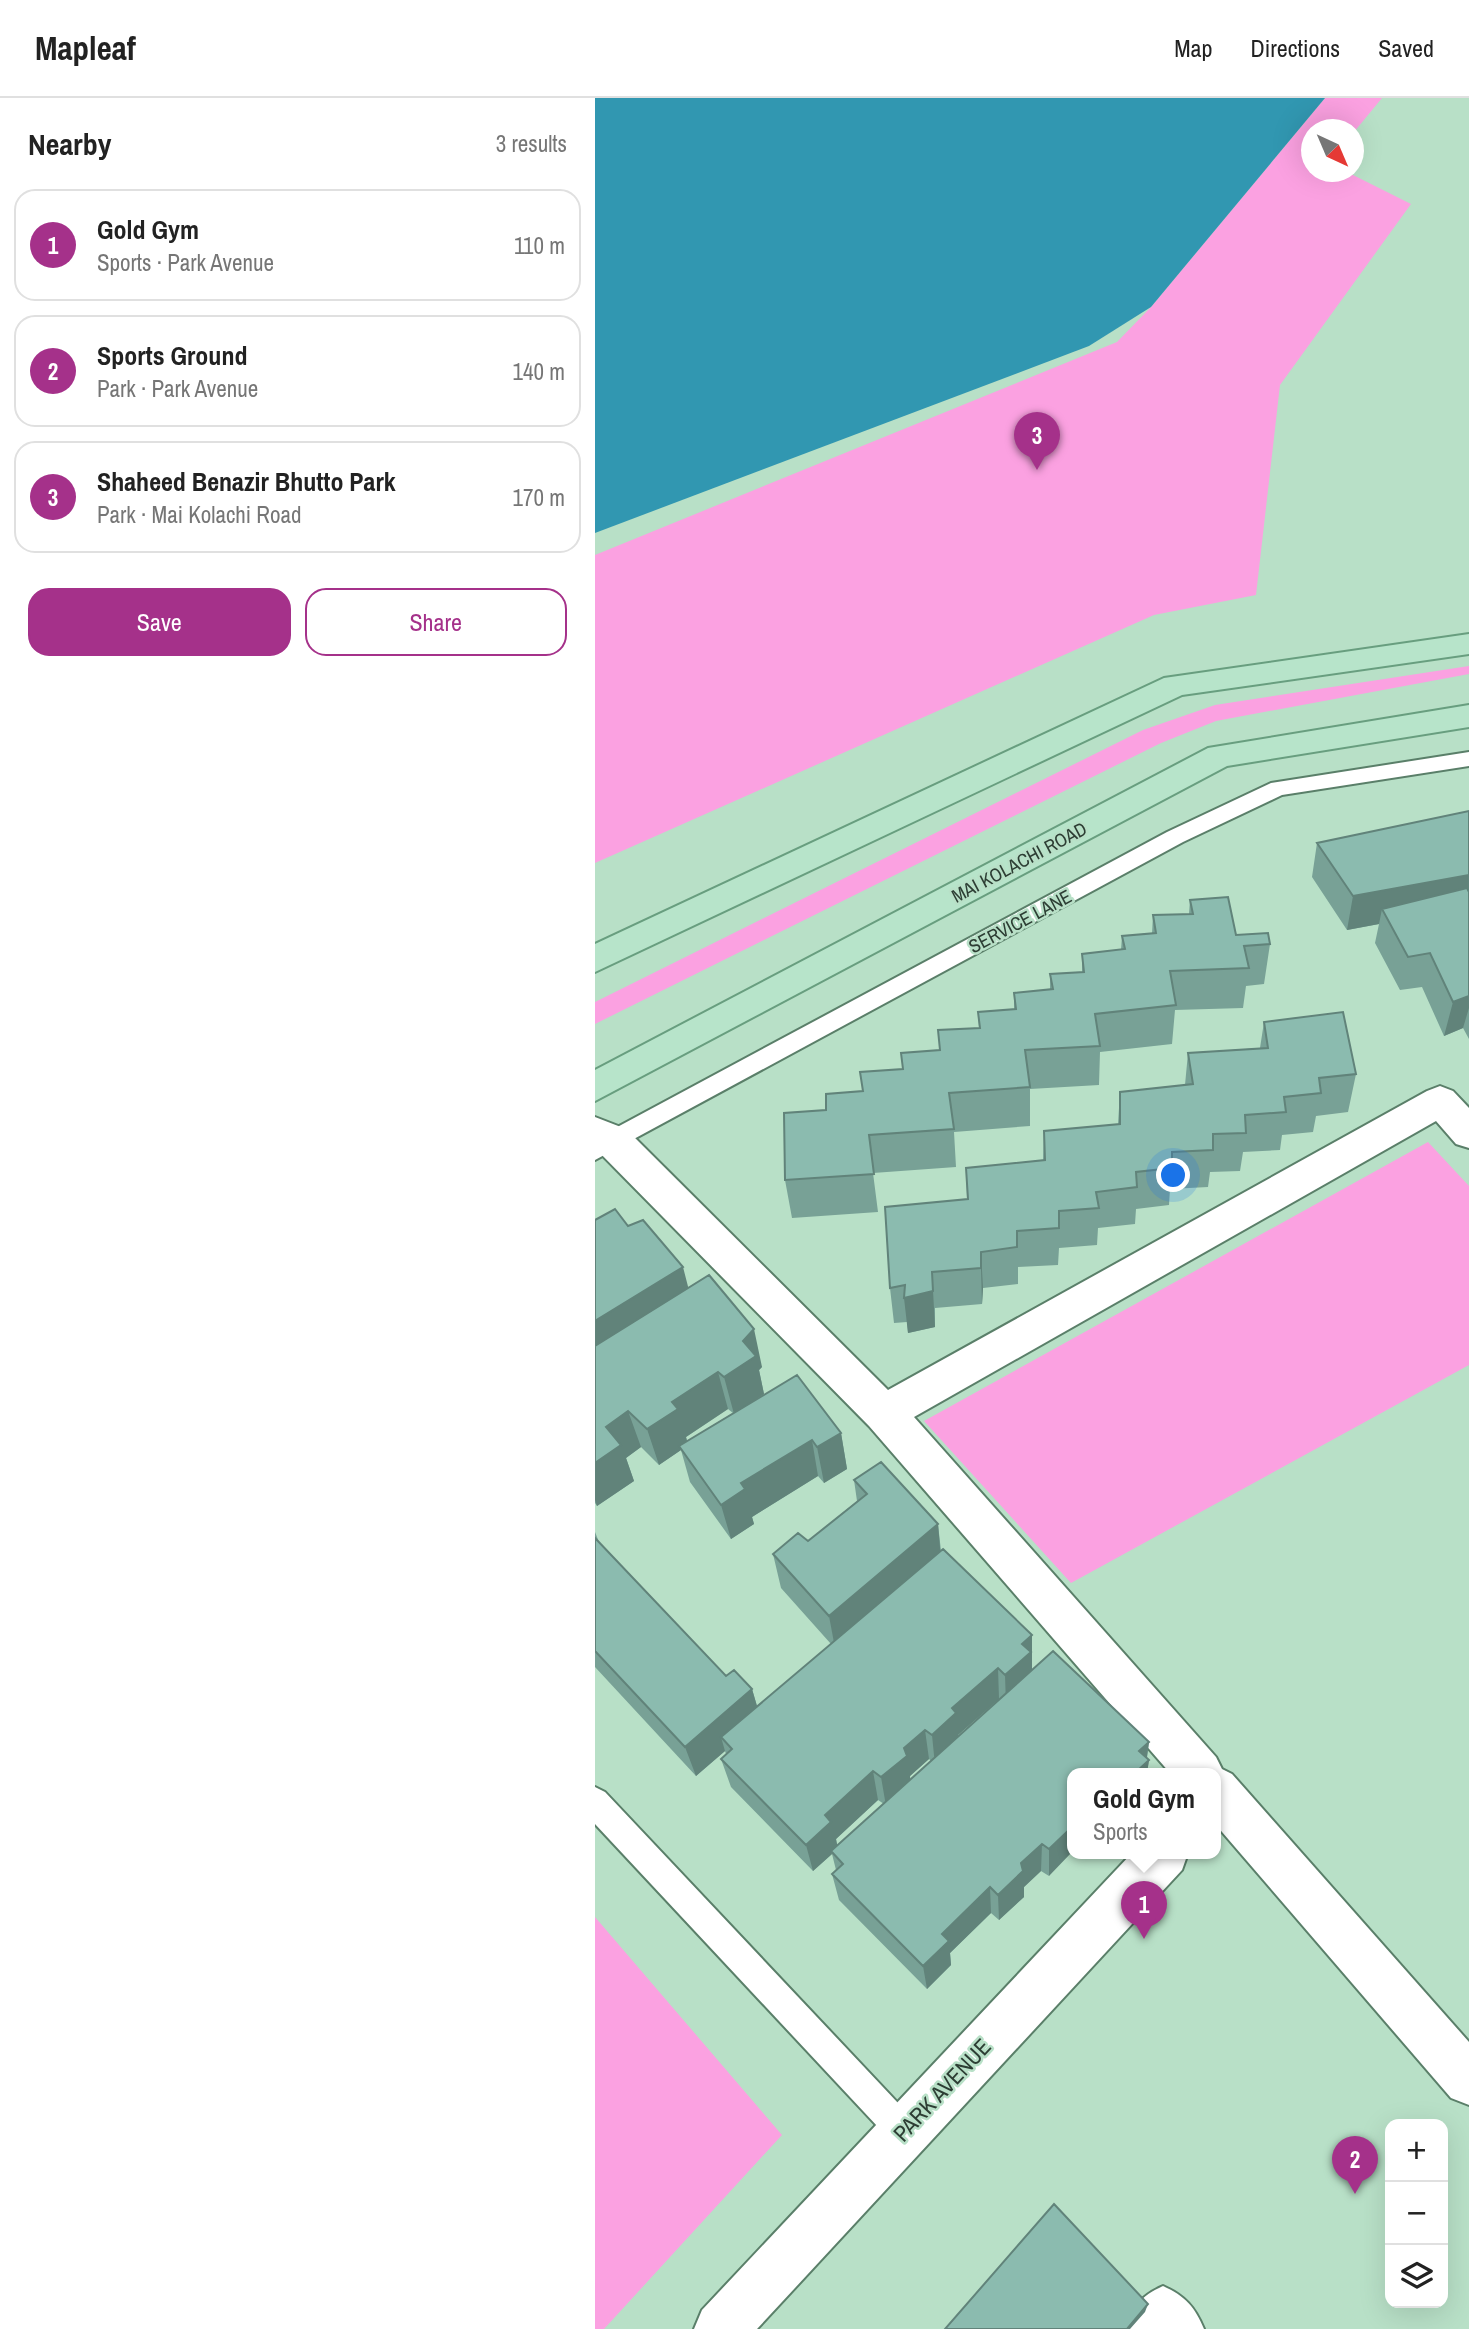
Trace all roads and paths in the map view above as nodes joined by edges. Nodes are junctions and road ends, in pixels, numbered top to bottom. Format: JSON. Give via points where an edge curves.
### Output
{"nodes":[{"id":1,"x":1469,"y":644,"type":"edge"},
{"id":2,"x":1469,"y":716,"type":"edge"},
{"id":3,"x":1469,"y":759,"type":"edge"},
{"id":4,"x":595,"y":959,"type":"edge"},
{"id":5,"x":595,"y":1087,"type":"edge"},
{"id":6,"x":1469,"y":1133,"type":"edge"},
{"id":7,"x":601,"y":1141,"type":"edge"},
{"id":8,"x":884,"y":1413,"type":"junction"},
{"id":9,"x":1194,"y":1768,"type":"edge"},
{"id":10,"x":1221,"y":1799,"type":"edge"},
{"id":11,"x":595,"y":1802,"type":"edge"},
{"id":12,"x":1159,"y":1859,"type":"edge"},
{"id":13,"x":1469,"y":2080,"type":"edge"},
{"id":14,"x":903,"y":2131,"type":"junction"},
{"id":15,"x":721,"y":2329,"type":"edge"},
{"id":16,"x":1150,"y":2329,"type":"edge"},
{"id":17,"x":1177,"y":2329,"type":"edge"}],
"edges":[{"from":1,"to":4,"type":"main road","via":[[1175,685]]},
{"from":2,"to":5,"type":"main road","name":"MAI KOLACHI ROAD","via":[[1219,756]]},
{"from":3,"to":7,"type":"lane","name":"SERVICE LANE","via":[[1278,788],[1163,844]]},
{"from":6,"to":8,"type":"street","via":[[1440,1101]]},
{"from":7,"to":8,"type":"street"},
{"from":8,"to":9,"type":"street"},
{"from":10,"to":13,"type":"street"},
{"from":11,"to":14,"type":"lane"},
{"from":12,"to":14,"type":"street","name":"PARK AVENUE"},
{"from":14,"to":15,"type":"street","name":"PARK AVENUE"},
{"from":16,"to":17,"type":"street","via":[[1163,2313]]}]}
